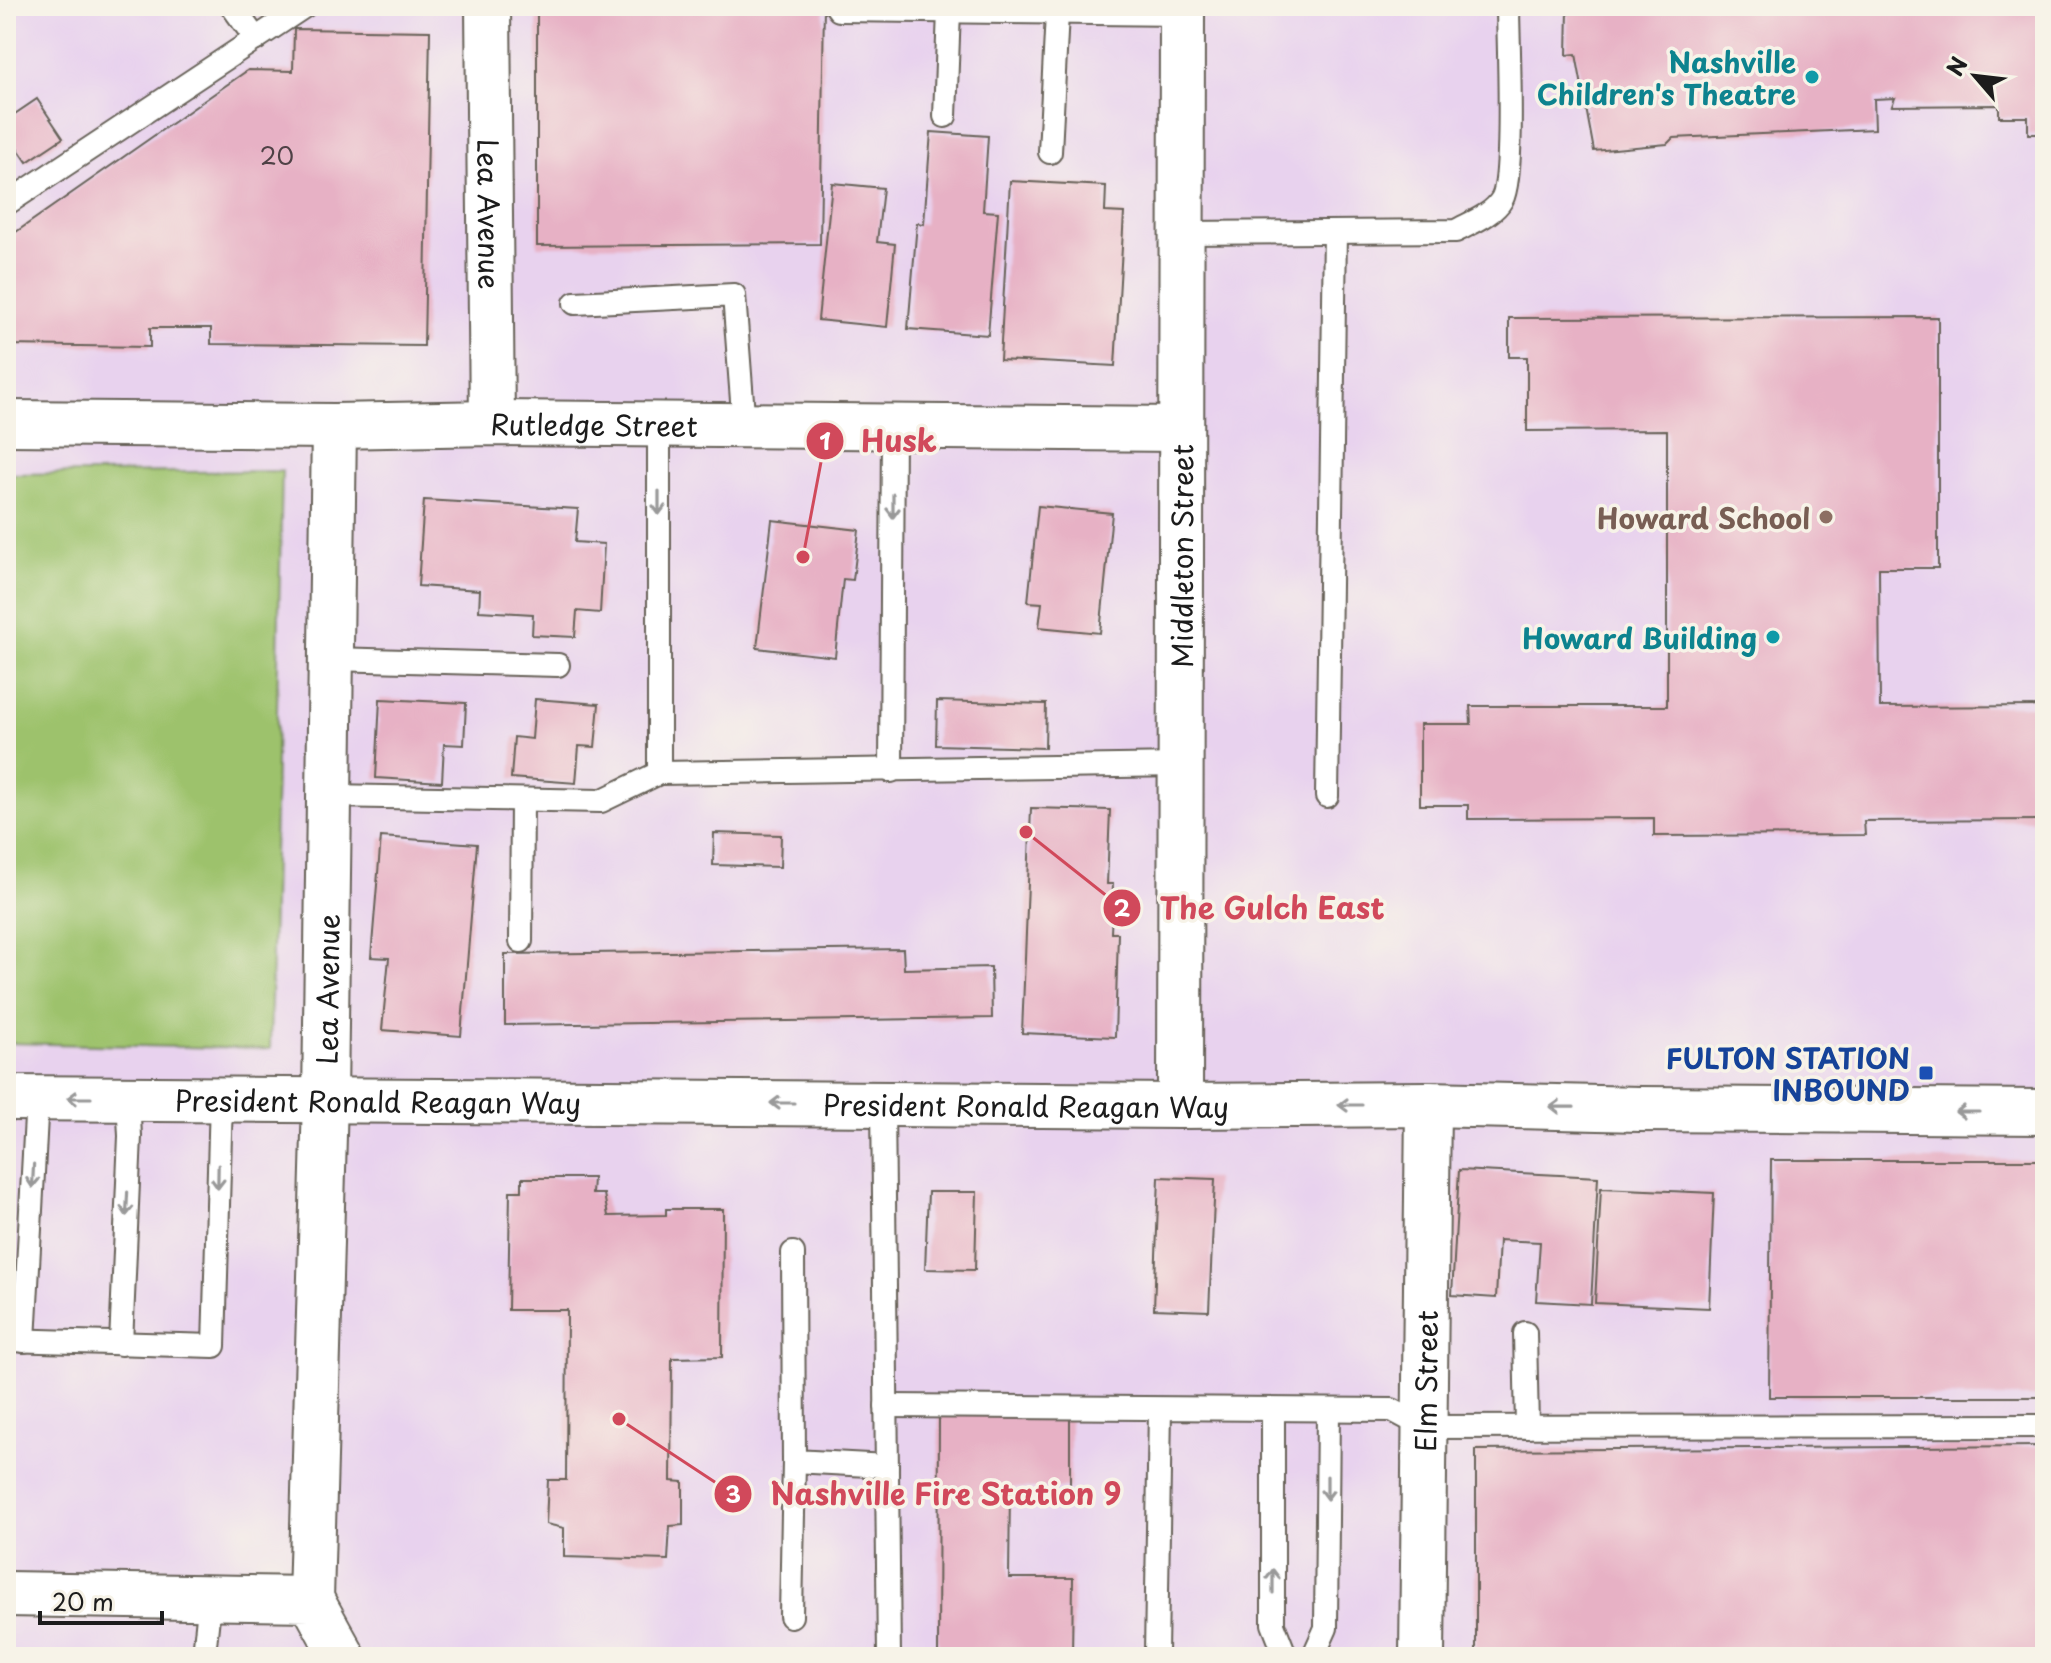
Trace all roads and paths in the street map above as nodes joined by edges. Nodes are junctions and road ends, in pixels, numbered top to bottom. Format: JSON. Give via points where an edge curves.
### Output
{"nodes":[{"id":1,"x":232,"y":6,"type":"edge"},
{"id":2,"x":305,"y":6,"type":"edge"},
{"id":3,"x":488,"y":6,"type":"edge"},
{"id":4,"x":836,"y":6,"type":"edge"},
{"id":5,"x":1508,"y":6,"type":"edge"},
{"id":6,"x":1182,"y":10,"type":"edge"},
{"id":7,"x":949,"y":11,"type":"junction"},
{"id":8,"x":1057,"y":13,"type":"junction"},
{"id":9,"x":256,"y":39,"type":"junction"},
{"id":10,"x":945,"y":116,"type":"dead end"},
{"id":11,"x":1050,"y":152,"type":"dead end"},
{"id":12,"x":6,"y":204,"type":"edge"},
{"id":13,"x":1335,"y":232,"type":"junction"},
{"id":14,"x":1181,"y":233,"type":"junction"},
{"id":15,"x":575,"y":303,"type":"dead end"},
{"id":16,"x":6,"y":423,"type":"edge"},
{"id":17,"x":492,"y":423,"type":"junction"},
{"id":18,"x":659,"y":425,"type":"junction"},
{"id":19,"x":334,"y":426,"type":"junction"},
{"id":20,"x":744,"y":427,"type":"junction"},
{"id":21,"x":893,"y":428,"type":"junction"},
{"id":22,"x":1181,"y":429,"type":"junction"},
{"id":23,"x":331,"y":659,"type":"junction"},
{"id":24,"x":558,"y":665,"type":"dead end"},
{"id":25,"x":1181,"y":765,"type":"junction"},
{"id":26,"x":891,"y":771,"type":"junction"},
{"id":27,"x":659,"y":773,"type":"junction"},
{"id":28,"x":330,"y":796,"type":"junction"},
{"id":29,"x":1327,"y":796,"type":"dead end"},
{"id":30,"x":522,"y":800,"type":"junction"},
{"id":31,"x":521,"y":941,"type":"dead end"},
{"id":32,"x":21,"y":1098,"type":"edge"},
{"id":33,"x":128,"y":1098,"type":"junction"},
{"id":34,"x":221,"y":1099,"type":"junction"},
{"id":35,"x":325,"y":1099,"type":"junction"},
{"id":36,"x":883,"y":1103,"type":"junction"},
{"id":37,"x":1428,"y":1104,"type":"junction"},
{"id":38,"x":1180,"y":1106,"type":"junction"},
{"id":39,"x":2045,"y":1112,"type":"edge"},
{"id":40,"x":793,"y":1253,"type":"dead end"},
{"id":41,"x":1525,"y":1333,"type":"dead end"},
{"id":42,"x":15,"y":1341,"type":"edge"},
{"id":43,"x":121,"y":1344,"type":"junction"},
{"id":44,"x":886,"y":1406,"type":"junction"},
{"id":45,"x":1160,"y":1409,"type":"junction"},
{"id":46,"x":1328,"y":1410,"type":"junction"},
{"id":47,"x":1273,"y":1411,"type":"junction"},
{"id":48,"x":2045,"y":1426,"type":"edge"},
{"id":49,"x":1424,"y":1427,"type":"junction"},
{"id":50,"x":1527,"y":1427,"type":"junction"},
{"id":51,"x":794,"y":1461,"type":"junction"},
{"id":52,"x":887,"y":1466,"type":"junction"},
{"id":53,"x":6,"y":1594,"type":"edge"},
{"id":54,"x":210,"y":1597,"type":"junction"},
{"id":55,"x":311,"y":1599,"type":"junction"},
{"id":56,"x":791,"y":1616,"type":"dead end"},
{"id":57,"x":1156,"y":1653,"type":"dead end"},
{"id":58,"x":201,"y":1657,"type":"edge"},
{"id":59,"x":343,"y":1657,"type":"edge"},
{"id":60,"x":889,"y":1657,"type":"edge"},
{"id":61,"x":1286,"y":1657,"type":"edge"},
{"id":62,"x":1313,"y":1657,"type":"edge"},
{"id":63,"x":1422,"y":1657,"type":"edge"}],
"edges":[{"from":1,"to":9,"type":"lane"},
{"from":2,"to":9,"type":"lane"},
{"from":3,"to":17,"type":"street","name":"Lea Avenue"},
{"from":4,"to":7,"type":"lane"},
{"from":5,"to":13,"type":"lane","via":[[1508,163],[1502,199],[1456,231]]},
{"from":6,"to":8,"type":"lane"},
{"from":6,"to":14,"type":"street","name":"Middleton Street"},
{"from":7,"to":8,"type":"lane"},
{"from":7,"to":10,"type":"lane"},
{"from":8,"to":11,"type":"lane"},
{"from":9,"to":12,"type":"lane"},
{"from":13,"to":14,"type":"lane"},
{"from":13,"to":29,"type":"lane"},
{"from":14,"to":22,"type":"street","name":"Middleton Street"},
{"from":15,"to":20,"type":"lane","via":[[734,295]]},
{"from":16,"to":19,"type":"street","name":"Rutledge Street"},
{"from":17,"to":18,"type":"street","name":"Rutledge Street"},
{"from":17,"to":19,"type":"street","name":"Rutledge Street"},
{"from":18,"to":20,"type":"street","name":"Rutledge Street"},
{"from":18,"to":27,"type":"lane","one_way":true},
{"from":19,"to":23,"type":"street","name":"Lea Avenue"},
{"from":20,"to":21,"type":"street","name":"Rutledge Street"},
{"from":21,"to":22,"type":"street","name":"Rutledge Street"},
{"from":21,"to":26,"type":"lane","one_way":true},
{"from":22,"to":25,"type":"street","name":"Middleton Street"},
{"from":23,"to":24,"type":"lane"},
{"from":23,"to":28,"type":"street","name":"Lea Avenue"},
{"from":25,"to":26,"type":"lane"},
{"from":25,"to":38,"type":"street","name":"Middleton Street"},
{"from":26,"to":27,"type":"lane"},
{"from":27,"to":30,"type":"lane","via":[[601,801]]},
{"from":28,"to":30,"type":"lane"},
{"from":28,"to":35,"type":"street","name":"Lea Avenue"},
{"from":30,"to":31,"type":"lane"},
{"from":33,"to":32,"type":"street","name":"President Ronald Reagan Way","one_way":true},
{"from":32,"to":42,"type":"lane","one_way":true},
{"from":33,"to":34,"type":"street","name":"President Ronald Reagan Way"},
{"from":33,"to":43,"type":"lane","one_way":true},
{"from":34,"to":35,"type":"street","name":"President Ronald Reagan Way"},
{"from":34,"to":43,"type":"lane","one_way":true,"via":[[214,1346]]},
{"from":36,"to":35,"type":"street","name":"President Ronald Reagan Way","one_way":true},
{"from":35,"to":55,"type":"street","name":"Lea Avenue"},
{"from":36,"to":38,"type":"street","name":"President Ronald Reagan Way"},
{"from":36,"to":44,"type":"lane"},
{"from":37,"to":38,"type":"street","name":"President Ronald Reagan Way","one_way":true},
{"from":39,"to":37,"type":"street","name":"President Ronald Reagan Way","one_way":true},
{"from":37,"to":49,"type":"street","name":"Elm Street"},
{"from":40,"to":51,"type":"lane"},
{"from":41,"to":50,"type":"lane"},
{"from":42,"to":43,"type":"lane"},
{"from":44,"to":45,"type":"lane"},
{"from":44,"to":52,"type":"lane"},
{"from":45,"to":47,"type":"lane"},
{"from":45,"to":57,"type":"lane"},
{"from":46,"to":47,"type":"lane"},
{"from":46,"to":49,"type":"lane","via":[[1392,1410]]},
{"from":46,"to":62,"type":"lane","one_way":true,"via":[[1326,1628]]},
{"from":61,"to":47,"type":"lane","one_way":true,"via":[[1273,1624]]},
{"from":48,"to":50,"type":"lane"},
{"from":49,"to":50,"type":"lane"},
{"from":49,"to":63,"type":"street","name":"Elm Street"},
{"from":51,"to":52,"type":"lane"},
{"from":51,"to":56,"type":"lane"},
{"from":52,"to":60,"type":"lane"},
{"from":53,"to":54,"type":"street"},
{"from":54,"to":55,"type":"street"},
{"from":54,"to":58,"type":"lane"},
{"from":55,"to":59,"type":"street"}]}
